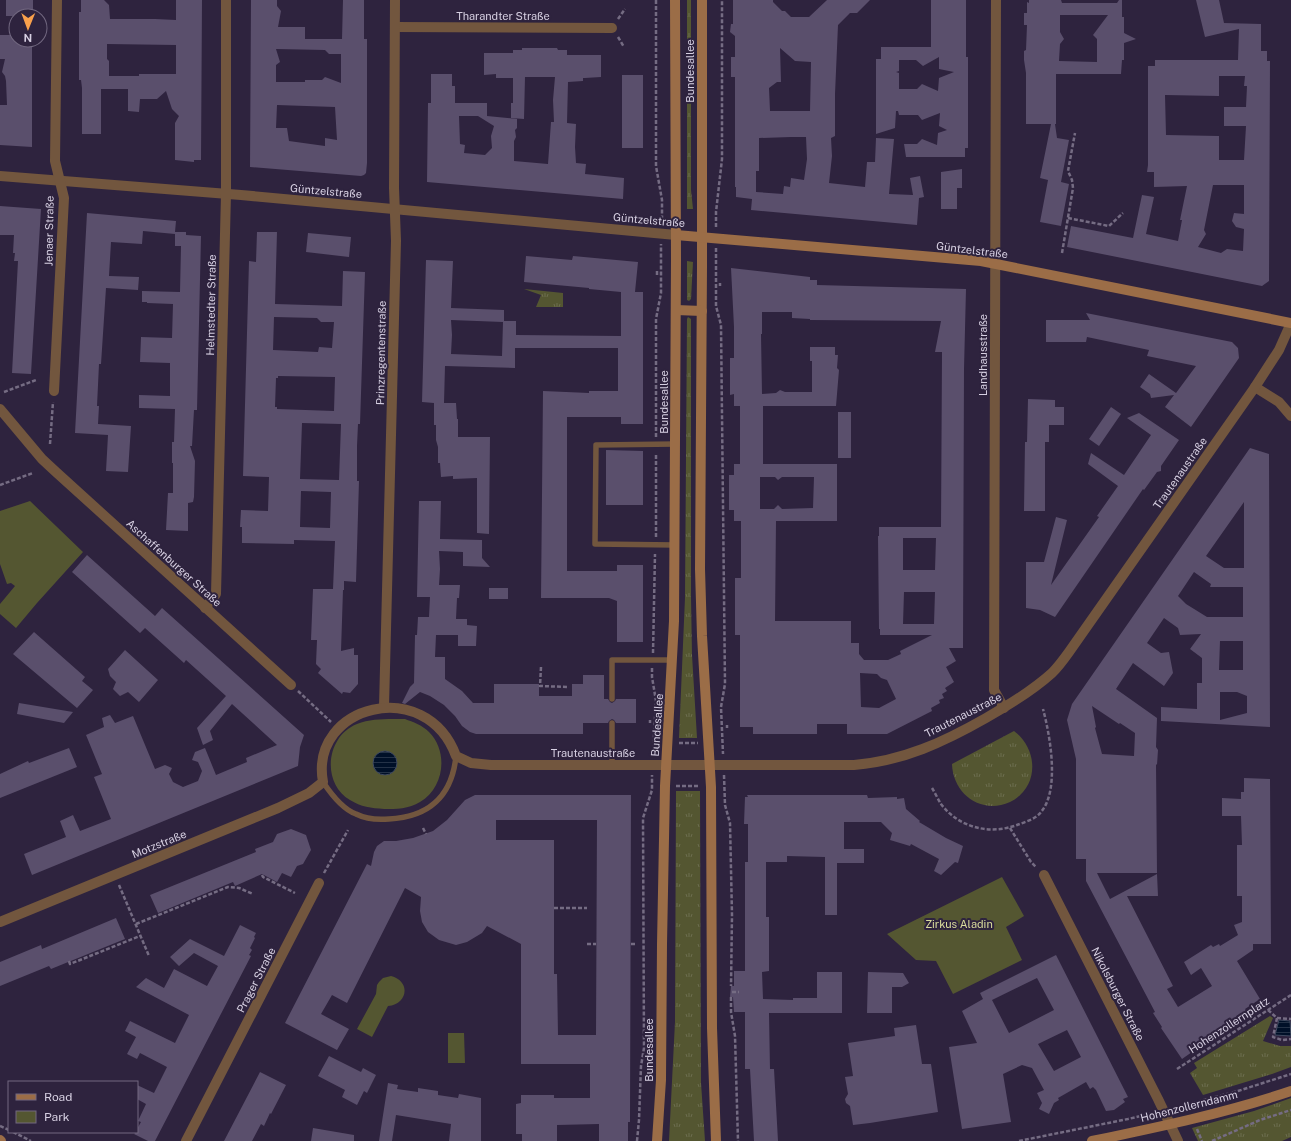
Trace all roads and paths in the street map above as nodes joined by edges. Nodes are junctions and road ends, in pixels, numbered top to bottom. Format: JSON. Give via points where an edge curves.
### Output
{"nodes":[{"id":1,"x":57,"y":0,"type":"edge"},
{"id":2,"x":226,"y":0,"type":"edge"},
{"id":3,"x":395,"y":0,"type":"edge"},
{"id":4,"x":656,"y":0,"type":"edge"},
{"id":5,"x":675,"y":0,"type":"edge"},
{"id":6,"x":702,"y":0,"type":"edge"},
{"id":7,"x":722,"y":0,"type":"edge"},
{"id":8,"x":996,"y":0,"type":"edge"},
{"id":9,"x":395,"y":27,"type":"junction"},
{"id":10,"x":612,"y":28,"type":"dead end"},
{"id":11,"x":1075,"y":133,"type":"dead end"},
{"id":12,"x":0,"y":176,"type":"edge"},
{"id":13,"x":60,"y":181,"type":"junction"},
{"id":14,"x":226,"y":194,"type":"junction"},
{"id":15,"x":662,"y":205,"type":"dead end"},
{"id":16,"x":395,"y":210,"type":"junction"},
{"id":17,"x":716,"y":212,"type":"dead end"},
{"id":18,"x":1123,"y":214,"type":"dead end"},
{"id":19,"x":1068,"y":218,"type":"junction"},
{"id":20,"x":676,"y":235,"type":"junction"},
{"id":21,"x":702,"y":237,"type":"junction"},
{"id":22,"x":1062,"y":253,"type":"dead end"},
{"id":23,"x":661,"y":258,"type":"dead end"},
{"id":24,"x":995,"y":264,"type":"junction"},
{"id":25,"x":716,"y":265,"type":"dead end"},
{"id":26,"x":657,"y":271,"type":"dead end"},
{"id":27,"x":657,"y":275,"type":"dead end"},
{"id":28,"x":676,"y":310,"type":"junction"},
{"id":29,"x":702,"y":311,"type":"junction"},
{"id":30,"x":1291,"y":323,"type":"edge"},
{"id":31,"x":36,"y":380,"type":"dead end"},
{"id":32,"x":1255,"y":387,"type":"junction"},
{"id":33,"x":54,"y":391,"type":"joint"},
{"id":34,"x":4,"y":392,"type":"dead end"},
{"id":35,"x":0,"y":409,"type":"edge"},
{"id":36,"x":1291,"y":416,"type":"edge"},
{"id":37,"x":50,"y":444,"type":"dead end"},
{"id":38,"x":656,"y":444,"type":"junction"},
{"id":39,"x":676,"y":444,"type":"junction"},
{"id":40,"x":33,"y":473,"type":"dead end"},
{"id":41,"x":0,"y":485,"type":"edge"},
{"id":42,"x":656,"y":545,"type":"junction"},
{"id":43,"x":675,"y":545,"type":"junction"},
{"id":44,"x":205,"y":608,"type":"junction"},
{"id":45,"x":653,"y":660,"type":"junction"},
{"id":46,"x":673,"y":660,"type":"junction"},
{"id":47,"x":541,"y":666,"type":"dead end"},
{"id":48,"x":291,"y":684,"type":"joint"},
{"id":49,"x":569,"y":687,"type":"dead end"},
{"id":50,"x":612,"y":699,"type":"dead end"},
{"id":51,"x":384,"y":707,"type":"junction"},
{"id":52,"x":1004,"y":708,"type":"junction"},
{"id":53,"x":1043,"y":709,"type":"dead end"},
{"id":54,"x":612,"y":723,"type":"dead end"},
{"id":55,"x":338,"y":730,"type":"junction"},
{"id":56,"x":722,"y":737,"type":"dead end"},
{"id":57,"x":653,"y":739,"type":"dead end"},
{"id":58,"x":678,"y":743,"type":"dead end"},
{"id":59,"x":698,"y":743,"type":"dead end"},
{"id":60,"x":456,"y":756,"type":"junction"},
{"id":61,"x":612,"y":765,"type":"junction"},
{"id":62,"x":666,"y":765,"type":"junction"},
{"id":63,"x":710,"y":765,"type":"junction"},
{"id":64,"x":323,"y":782,"type":"junction"},
{"id":65,"x":676,"y":786,"type":"dead end"},
{"id":66,"x":700,"y":786,"type":"dead end"},
{"id":67,"x":932,"y":788,"type":"dead end"},
{"id":68,"x":652,"y":790,"type":"dead end"},
{"id":69,"x":725,"y":792,"type":"dead end"},
{"id":70,"x":423,"y":828,"type":"dead end"},
{"id":71,"x":1010,"y":828,"type":"junction"},
{"id":72,"x":348,"y":830,"type":"dead end"},
{"id":73,"x":426,"y":834,"type":"dead end"},
{"id":74,"x":1031,"y":862,"type":"dead end"},
{"id":75,"x":115,"y":874,"type":"junction"},
{"id":76,"x":262,"y":874,"type":"dead end"},
{"id":77,"x":1044,"y":875,"type":"dead end"},
{"id":78,"x":319,"y":882,"type":"joint"},
{"id":79,"x":294,"y":893,"type":"dead end"},
{"id":80,"x":253,"y":894,"type":"dead end"},
{"id":81,"x":554,"y":908,"type":"dead end"},
{"id":82,"x":587,"y":908,"type":"dead end"},
{"id":83,"x":0,"y":922,"type":"edge"},
{"id":84,"x":136,"y":924,"type":"junction"},
{"id":85,"x":140,"y":936,"type":"junction"},
{"id":86,"x":587,"y":944,"type":"dead end"},
{"id":87,"x":596,"y":944,"type":"dead end"},
{"id":88,"x":631,"y":944,"type":"dead end"},
{"id":89,"x":636,"y":944,"type":"dead end"},
{"id":90,"x":149,"y":956,"type":"dead end"},
{"id":91,"x":69,"y":962,"type":"dead end"},
{"id":92,"x":732,"y":986,"type":"dead end"},
{"id":93,"x":732,"y":992,"type":"dead end"},
{"id":94,"x":739,"y":992,"type":"dead end"},
{"id":95,"x":1291,"y":996,"type":"edge"},
{"id":96,"x":731,"y":997,"type":"dead end"},
{"id":97,"x":1268,"y":1010,"type":"junction"},
{"id":98,"x":1277,"y":1018,"type":"junction"},
{"id":99,"x":1291,"y":1019,"type":"edge"},
{"id":100,"x":1291,"y":1039,"type":"edge"},
{"id":101,"x":1177,"y":1069,"type":"dead end"},
{"id":102,"x":1291,"y":1074,"type":"edge"},
{"id":103,"x":1291,"y":1091,"type":"edge"},
{"id":104,"x":1190,"y":1105,"type":"dead end"},
{"id":105,"x":1291,"y":1110,"type":"edge"},
{"id":106,"x":1128,"y":1120,"type":"dead end"},
{"id":107,"x":1170,"y":1124,"type":"junction"},
{"id":108,"x":1196,"y":1127,"type":"dead end"},
{"id":109,"x":15,"y":1133,"type":"edge"},
{"id":110,"x":31,"y":1141,"type":"edge"},
{"id":111,"x":186,"y":1141,"type":"edge"},
{"id":112,"x":636,"y":1141,"type":"edge"},
{"id":113,"x":657,"y":1141,"type":"edge"},
{"id":114,"x":716,"y":1141,"type":"edge"},
{"id":115,"x":738,"y":1141,"type":"edge"},
{"id":116,"x":1019,"y":1141,"type":"edge"},
{"id":117,"x":1092,"y":1141,"type":"edge"},
{"id":118,"x":1178,"y":1141,"type":"edge"},
{"id":119,"x":1202,"y":1141,"type":"edge"},
{"id":120,"x":1212,"y":1141,"type":"edge"}],
"edges":[{"from":1,"to":13,"type":"street","name":"Jenaer Straße","via":[[55,161]]},
{"from":2,"to":14,"type":"street","name":"Helmstedter Straße"},
{"from":3,"to":9,"type":"street","name":"Prinzregentenstraße"},
{"from":4,"to":15,"type":"path","via":[[656,166]]},
{"from":5,"to":20,"type":"main road","name":"Bundesallee"},
{"from":6,"to":21,"type":"main road","name":"Bundesallee"},
{"from":7,"to":17,"type":"path","via":[[722,159]]},
{"from":8,"to":24,"type":"street","name":"Landhausstraße"},
{"from":9,"to":10,"type":"street","name":"Tharandter Straße"},
{"from":9,"to":16,"type":"street","name":"Prinzregentenstraße"},
{"from":11,"to":19,"type":"path","via":[[1068,170],[1073,188]]},
{"from":12,"to":13,"type":"street","name":"Güntzelstraße"},
{"from":13,"to":14,"type":"street","name":"Güntzelstraße"},
{"from":13,"to":33,"type":"street","name":"Jenaer Straße","via":[[64,198]]},
{"from":14,"to":16,"type":"street","name":"Güntzelstraße"},
{"from":14,"to":44,"type":"street","name":"Helmstedter Straße","via":[[216,594]]},
{"from":16,"to":20,"type":"street","name":"Güntzelstraße"},
{"from":16,"to":51,"type":"street","name":"Prinzregentenstraße"},
{"from":18,"to":19,"type":"path","via":[[1109,226]]},
{"from":19,"to":22,"type":"path"},
{"from":20,"to":21,"type":"main road","name":"Güntzelstraße"},
{"from":20,"to":28,"type":"main road","name":"Bundesallee"},
{"from":21,"to":24,"type":"main road","name":"Güntzelstraße"},
{"from":21,"to":29,"type":"main road","name":"Bundesallee"},
{"from":23,"to":38,"type":"path","via":[[661,293],[656,319]]},
{"from":24,"to":30,"type":"main road","name":"Güntzelstraße"},
{"from":24,"to":52,"type":"street","name":"Landhausstraße","via":[[994,690]]},
{"from":25,"to":56,"type":"path","via":[[716,306],[721,325],[725,684],[721,707]]},
{"from":26,"to":27,"type":"path"},
{"from":28,"to":29,"type":"main road"},
{"from":28,"to":39,"type":"main road","name":"Bundesallee"},
{"from":29,"to":63,"type":"main road","name":"Bundesallee","via":[[700,569]]},
{"from":30,"to":32,"type":"street","name":"Trautenaustraße","via":[[1279,350]]},
{"from":31,"to":34,"type":"path"},
{"from":32,"to":36,"type":"street","via":[[1279,402]]},
{"from":32,"to":52,"type":"street","name":"Trautenaustraße","via":[[1069,652],[1053,672]]},
{"from":33,"to":37,"type":"path"},
{"from":35,"to":44,"type":"street","name":"Aschaffenburger Straße","via":[[42,459]]},
{"from":38,"to":39,"type":"lane"},
{"from":38,"to":42,"type":"path"},
{"from":38,"to":42,"type":"lane","via":[[596,445],[595,544]]},
{"from":39,"to":43,"type":"main road","name":"Bundesallee"},
{"from":40,"to":41,"type":"path"},
{"from":42,"to":43,"type":"lane"},
{"from":42,"to":45,"type":"path"},
{"from":43,"to":46,"type":"main road","name":"Bundesallee"},
{"from":44,"to":48,"type":"street","name":"Aschaffenburger Straße"},
{"from":45,"to":46,"type":"lane"},
{"from":45,"to":50,"type":"lane","via":[[612,660]]},
{"from":45,"to":57,"type":"path","via":[[652,677],[656,701]]},
{"from":46,"to":62,"type":"main road","name":"Bundesallee"},
{"from":47,"to":49,"type":"path","via":[[540,686]]},
{"from":48,"to":55,"type":"path"},
{"from":51,"to":55,"type":"street","via":[[358,715]]},
{"from":51,"to":60,"type":"street","via":[[415,712],[428,719],[446,736]]},
{"from":52,"to":63,"type":"street","name":"Trautenaustraße","via":[[962,731],[915,752],[887,761],[837,766]]},
{"from":53,"to":71,"type":"path","via":[[1051,750],[1049,796],[1041,813],[1030,821]]},
{"from":54,"to":61,"type":"lane"},
{"from":55,"to":64,"type":"street","via":[[323,756]]},
{"from":58,"to":59,"type":"path"},
{"from":60,"to":61,"type":"street","name":"Trautenaustraße","via":[[471,763],[491,765]]},
{"from":60,"to":64,"type":"lane","via":[[446,789],[433,804],[412,816],[384,819],[355,814],[340,803]]},
{"from":61,"to":62,"type":"street","name":"Trautenaustraße"},
{"from":62,"to":63,"type":"street","name":"Trautenaustraße"},
{"from":62,"to":113,"type":"main road","name":"Bundesallee","via":[[661,1080]]},
{"from":63,"to":114,"type":"main road","name":"Bundesallee","via":[[712,1028]]},
{"from":64,"to":75,"type":"street","name":"Motzstraße","via":[[309,793],[278,808]]},
{"from":65,"to":66,"type":"path"},
{"from":67,"to":71,"type":"path","via":[[953,816],[966,824],[981,829]]},
{"from":68,"to":112,"type":"path","via":[[643,818],[644,1048]]},
{"from":69,"to":92,"type":"path","via":[[730,823]]},
{"from":70,"to":73,"type":"path"},
{"from":71,"to":74,"type":"path"},
{"from":72,"to":78,"type":"path"},
{"from":75,"to":83,"type":"street","name":"Motzstraße"},
{"from":75,"to":84,"type":"path"},
{"from":76,"to":79,"type":"path","via":[[263,877]]},
{"from":77,"to":107,"type":"street","name":"Nikolsburger Straße"},
{"from":78,"to":111,"type":"street","name":"Prager Straße"},
{"from":80,"to":84,"type":"path","via":[[239,888],[228,887]]},
{"from":81,"to":82,"type":"path"},
{"from":84,"to":85,"type":"path"},
{"from":85,"to":90,"type":"path"},
{"from":85,"to":91,"type":"path","via":[[70,964]]},
{"from":86,"to":87,"type":"path"},
{"from":88,"to":89,"type":"path"},
{"from":93,"to":94,"type":"path"},
{"from":95,"to":97,"type":"path","name":"Hohenzollernplatz"},
{"from":96,"to":115,"type":"path","via":[[735,1036]]},
{"from":97,"to":98,"type":"path"},
{"from":97,"to":101,"type":"path","name":"Hohenzollernplatz"},
{"from":98,"to":99,"type":"path"},
{"from":98,"to":100,"type":"path","via":[[1273,1037]]},
{"from":102,"to":104,"type":"path"},
{"from":103,"to":107,"type":"main road","name":"Hohenzollerndamm"},
{"from":105,"to":120,"type":"path","via":[[1260,1120]]},
{"from":106,"to":116,"type":"path"},
{"from":107,"to":117,"type":"main road","name":"Hohenzollerndamm"},
{"from":107,"to":118,"type":"street","name":"Nikolsburger Straße"},
{"from":108,"to":119,"type":"path"},
{"from":109,"to":110,"type":"path"}]}
